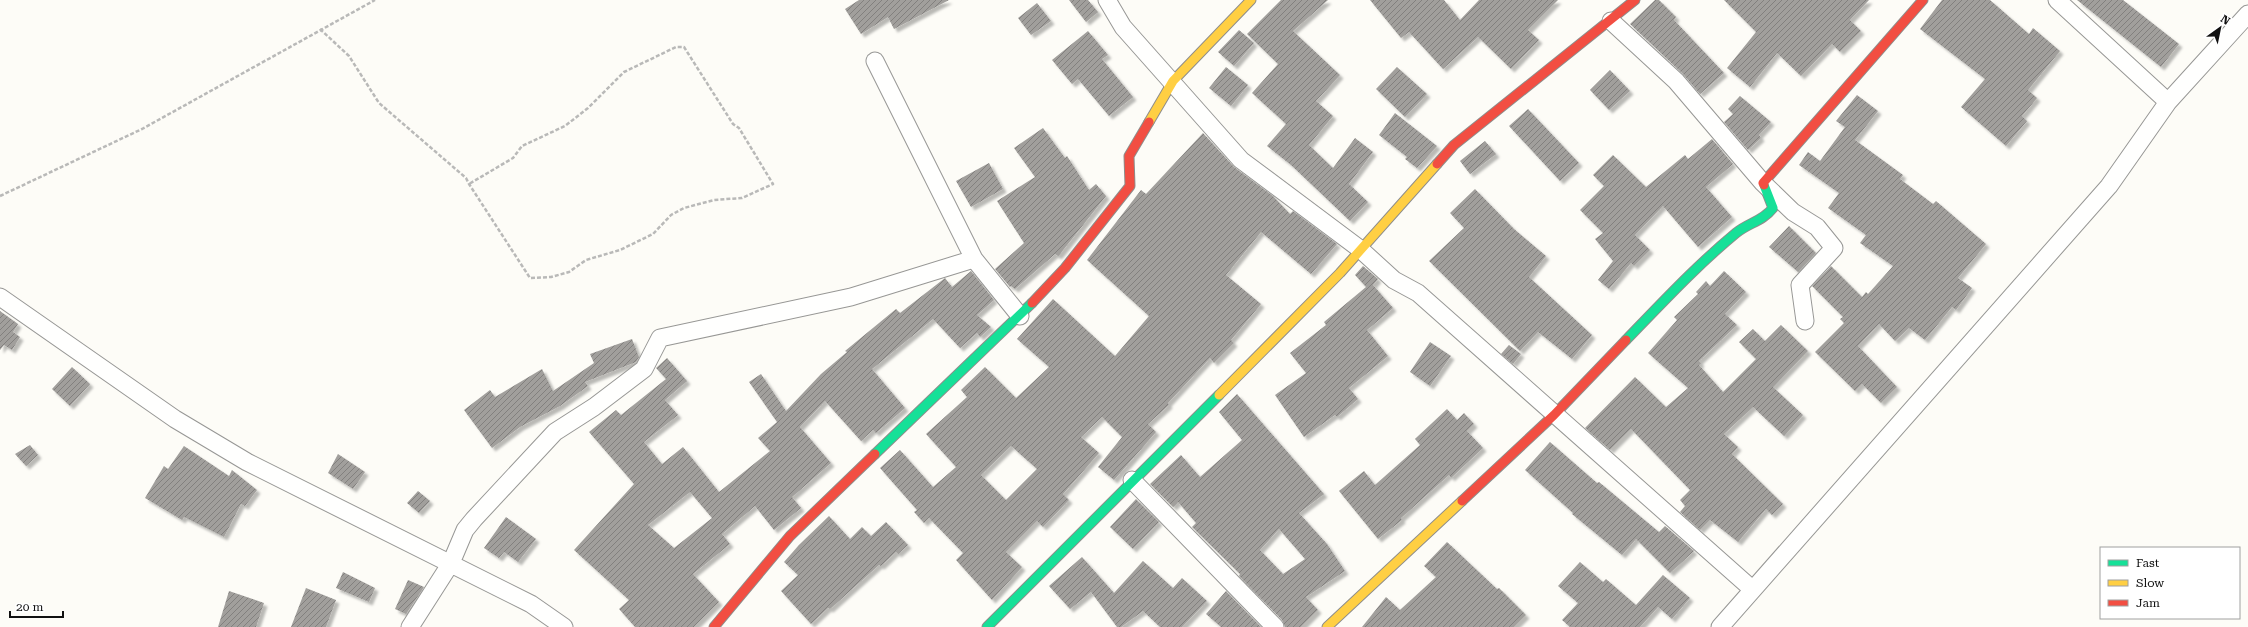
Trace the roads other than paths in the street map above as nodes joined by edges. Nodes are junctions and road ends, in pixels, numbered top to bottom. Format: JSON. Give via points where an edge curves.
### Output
{"nodes":[{"id":1,"x":1107,"y":0,"type":"edge"},
{"id":2,"x":1251,"y":0,"type":"edge"},
{"id":3,"x":1635,"y":0,"type":"edge"},
{"id":4,"x":1923,"y":0,"type":"edge"},
{"id":5,"x":2057,"y":0,"type":"edge"},
{"id":6,"x":2248,"y":14,"type":"edge"},
{"id":7,"x":1611,"y":21,"type":"junction"},
{"id":8,"x":875,"y":61,"type":"dead end"},
{"id":9,"x":1173,"y":81,"type":"junction"},
{"id":10,"x":2168,"y":102,"type":"junction"},
{"id":11,"x":1763,"y":183,"type":"junction"},
{"id":12,"x":1360,"y":249,"type":"junction"},
{"id":13,"x":974,"y":259,"type":"junction"},
{"id":14,"x":0,"y":297,"type":"edge"},
{"id":15,"x":1020,"y":316,"type":"junction"},
{"id":16,"x":1805,"y":321,"type":"dead end"},
{"id":17,"x":1554,"y":415,"type":"junction"},
{"id":18,"x":1132,"y":480,"type":"junction"},
{"id":19,"x":451,"y":563,"type":"junction"},
{"id":20,"x":1752,"y":589,"type":"junction"},
{"id":21,"x":410,"y":627,"type":"edge"},
{"id":22,"x":564,"y":627,"type":"edge"},
{"id":23,"x":714,"y":627,"type":"edge"},
{"id":24,"x":987,"y":627,"type":"edge"},
{"id":25,"x":1275,"y":627,"type":"edge"},
{"id":26,"x":1327,"y":627,"type":"edge"},
{"id":27,"x":1720,"y":627,"type":"edge"}],
"edges":[{"from":1,"to":9,"type":"street","via":[[1123,27]]},
{"from":2,"to":9,"type":"street"},
{"from":3,"to":7,"type":"street"},
{"from":4,"to":11,"type":"street"},
{"from":5,"to":10,"type":"street"},
{"from":6,"to":10,"type":"street"},
{"from":7,"to":11,"type":"street","via":[[1676,81]]},
{"from":7,"to":12,"type":"street","via":[[1454,145]]},
{"from":8,"to":13,"type":"street"},
{"from":9,"to":12,"type":"street","via":[[1241,160]]},
{"from":9,"to":15,"type":"street","via":[[1129,156],[1130,186],[1065,268]]},
{"from":10,"to":20,"type":"street","via":[[2108,186]]},
{"from":11,"to":16,"type":"street","via":[[1793,212],[1817,227],[1834,248],[1800,285]]},
{"from":11,"to":17,"type":"street","via":[[1773,208],[1767,216],[1737,232],[1680,284]]},
{"from":12,"to":17,"type":"street","via":[[1394,280],[1418,293]]},
{"from":12,"to":18,"type":"street","via":[[1340,273]]},
{"from":13,"to":15,"type":"street"},
{"from":13,"to":19,"type":"street","via":[[851,297],[660,338],[644,369],[594,407],[555,432],[474,519],[465,530]]},
{"from":14,"to":19,"type":"street","via":[[175,418],[247,462]]},
{"from":15,"to":23,"type":"street","via":[[790,536]]},
{"from":17,"to":20,"type":"street"},
{"from":17,"to":26,"type":"street"},
{"from":18,"to":24,"type":"street"},
{"from":18,"to":25,"type":"street"},
{"from":19,"to":21,"type":"street"},
{"from":19,"to":22,"type":"street","via":[[531,604]]},
{"from":20,"to":27,"type":"street"}]}
